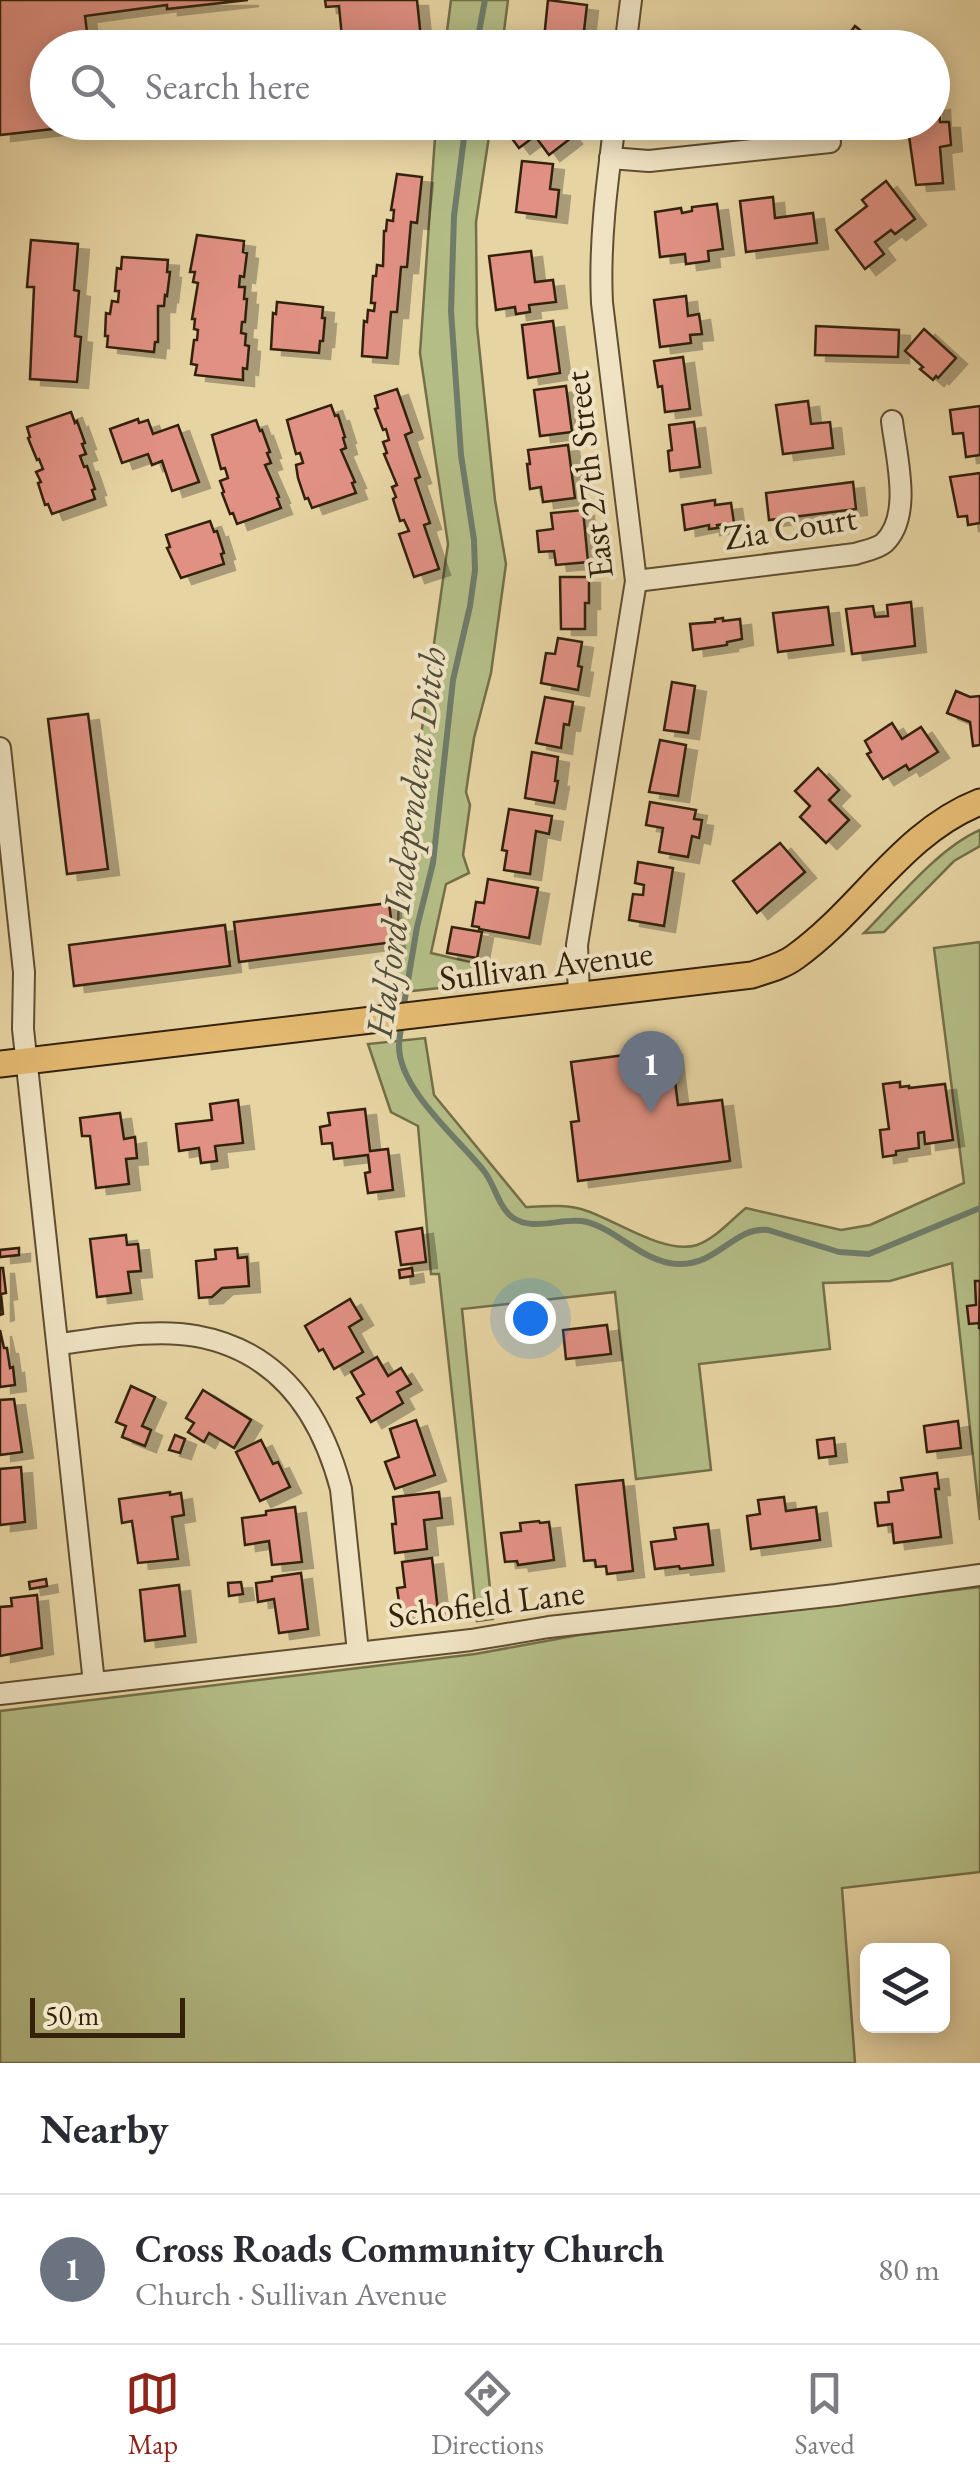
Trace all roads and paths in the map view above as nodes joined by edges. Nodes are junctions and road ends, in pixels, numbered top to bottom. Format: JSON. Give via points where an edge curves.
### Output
{"nodes":[{"id":1,"x":631,"y":0,"type":"edge"},
{"id":2,"x":627,"y":30,"type":"edge"},
{"id":3,"x":612,"y":140,"type":"edge"},
{"id":4,"x":830,"y":142,"type":"dead end"},
{"id":5,"x":610,"y":158,"type":"junction"},
{"id":6,"x":892,"y":421,"type":"dead end"},
{"id":7,"x":636,"y":581,"type":"junction"},
{"id":8,"x":0,"y":748,"type":"edge"},
{"id":9,"x":980,"y":802,"type":"edge"},
{"id":10,"x":579,"y":996,"type":"junction"},
{"id":11,"x":27,"y":1061,"type":"junction"},
{"id":12,"x":0,"y":1064,"type":"edge"},
{"id":13,"x":58,"y":1344,"type":"junction"},
{"id":14,"x":980,"y":1575,"type":"edge"},
{"id":15,"x":358,"y":1652,"type":"junction"},
{"id":16,"x":94,"y":1683,"type":"junction"},
{"id":17,"x":0,"y":1694,"type":"edge"}],
"edges":[{"from":1,"to":2,"type":"street"},
{"from":3,"to":5,"type":"street","name":"East 27th Street"},
{"from":4,"to":5,"type":"street","via":[[649,161]]},
{"from":5,"to":7,"type":"street","name":"East 27th Street","via":[[602,303]]},
{"from":6,"to":7,"type":"street","name":"Zia Court","via":[[901,500],[898,524],[882,545]]},
{"from":7,"to":10,"type":"street","name":"East 27th Street","via":[[577,945]]},
{"from":8,"to":11,"type":"street"},
{"from":9,"to":10,"type":"main road","name":"Sullivan Avenue","via":[[924,835],[784,964],[737,978]]},
{"from":10,"to":11,"type":"main road","name":"Sullivan Avenue"},
{"from":11,"to":12,"type":"main road","name":"Sullivan Avenue"},
{"from":11,"to":13,"type":"street"},
{"from":13,"to":15,"type":"street","via":[[197,1336],[244,1352],[284,1380],[319,1426],[341,1489]]},
{"from":13,"to":16,"type":"street"},
{"from":14,"to":15,"type":"street","name":"Schofield Lane"},
{"from":15,"to":16,"type":"street","name":"Schofield Lane"},
{"from":16,"to":17,"type":"street","name":"Schofield Lane"}]}
